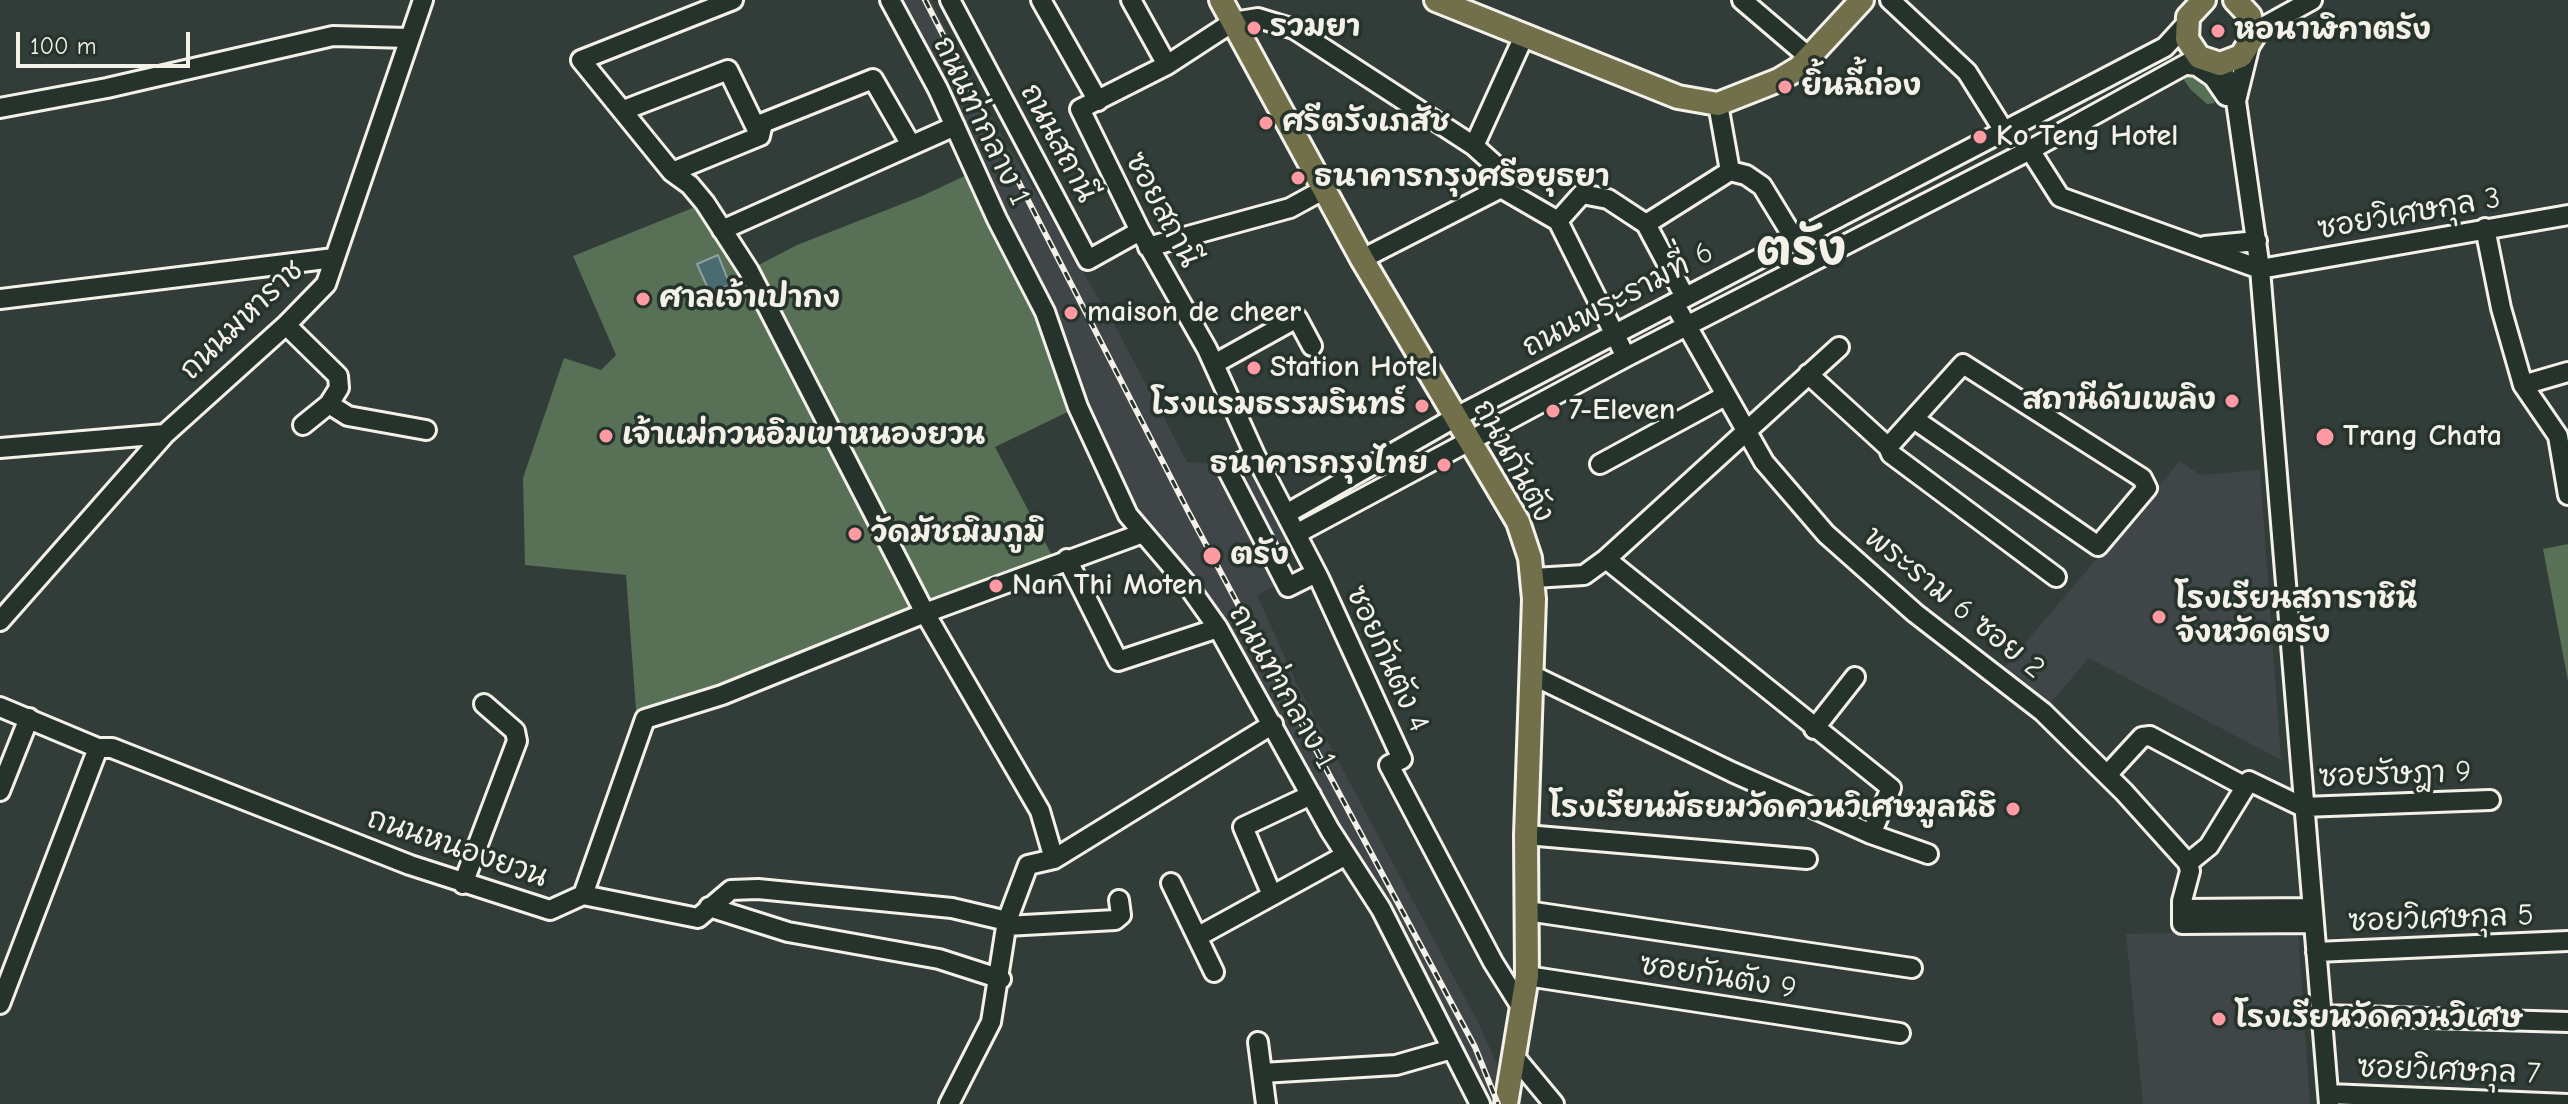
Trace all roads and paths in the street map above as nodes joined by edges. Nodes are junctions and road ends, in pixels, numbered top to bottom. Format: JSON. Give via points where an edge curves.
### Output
{"nodes":[{"id":1,"x":423,"y":0,"type":"edge"},
{"id":2,"x":733,"y":0,"type":"edge"},
{"id":3,"x":890,"y":0,"type":"edge"},
{"id":4,"x":950,"y":0,"type":"edge"},
{"id":5,"x":1041,"y":0,"type":"edge"},
{"id":6,"x":1131,"y":0,"type":"edge"},
{"id":7,"x":1221,"y":0,"type":"edge"},
{"id":8,"x":1436,"y":0,"type":"edge"},
{"id":9,"x":1742,"y":0,"type":"edge"},
{"id":10,"x":1862,"y":0,"type":"edge"},
{"id":11,"x":1890,"y":0,"type":"edge"},
{"id":12,"x":2204,"y":0,"type":"edge"},
{"id":13,"x":2235,"y":0,"type":"edge"},
{"id":14,"x":2312,"y":0,"type":"edge"},
{"id":15,"x":2184,"y":14,"type":"edge"},
{"id":16,"x":1233,"y":22,"type":"junction"},
{"id":17,"x":1525,"y":34,"type":"junction"},
{"id":18,"x":409,"y":38,"type":"junction"},
{"id":19,"x":2250,"y":44,"type":"junction"},
{"id":20,"x":1810,"y":58,"type":"junction"},
{"id":21,"x":2203,"y":62,"type":"junction"},
{"id":22,"x":1167,"y":65,"type":"junction"},
{"id":23,"x":1098,"y":101,"type":"junction"},
{"id":24,"x":2236,"y":101,"type":"junction"},
{"id":25,"x":1718,"y":104,"type":"junction"},
{"id":26,"x":0,"y":108,"type":"edge"},
{"id":27,"x":624,"y":110,"type":"junction"},
{"id":28,"x":955,"y":126,"type":"junction"},
{"id":29,"x":2004,"y":131,"type":"junction"},
{"id":30,"x":760,"y":136,"type":"junction"},
{"id":31,"x":911,"y":145,"type":"junction"},
{"id":32,"x":1474,"y":146,"type":"junction"},
{"id":33,"x":2030,"y":150,"type":"junction"},
{"id":34,"x":1730,"y":171,"type":"junction"},
{"id":35,"x":672,"y":172,"type":"junction"},
{"id":36,"x":1501,"y":188,"type":"junction"},
{"id":37,"x":1323,"y":190,"type":"junction"},
{"id":38,"x":2568,"y":215,"type":"edge"},
{"id":39,"x":1558,"y":221,"type":"junction"},
{"id":40,"x":1646,"y":224,"type":"junction"},
{"id":41,"x":2485,"y":228,"type":"junction"},
{"id":42,"x":722,"y":230,"type":"junction"},
{"id":43,"x":1144,"y":239,"type":"junction"},
{"id":44,"x":1795,"y":240,"type":"junction"},
{"id":45,"x":2257,"y":241,"type":"junction"},
{"id":46,"x":2202,"y":246,"type":"junction"},
{"id":47,"x":334,"y":258,"type":"junction"},
{"id":48,"x":1362,"y":259,"type":"junction"},
{"id":49,"x":2260,"y":269,"type":"junction"},
{"id":50,"x":0,"y":299,"type":"edge"},
{"id":51,"x":1680,"y":300,"type":"junction"},
{"id":52,"x":286,"y":325,"type":"junction"},
{"id":53,"x":1686,"y":326,"type":"junction"},
{"id":54,"x":1614,"y":334,"type":"junction"},
{"id":55,"x":1312,"y":346,"type":"dead end"},
{"id":56,"x":1839,"y":347,"type":"dead end"},
{"id":57,"x":1626,"y":357,"type":"junction"},
{"id":58,"x":1214,"y":364,"type":"junction"},
{"id":59,"x":2568,"y":372,"type":"edge"},
{"id":60,"x":1808,"y":374,"type":"junction"},
{"id":61,"x":2523,"y":385,"type":"junction"},
{"id":62,"x":1725,"y":396,"type":"junction"},
{"id":63,"x":329,"y":404,"type":"junction"},
{"id":64,"x":1456,"y":417,"type":"junction"},
{"id":65,"x":1914,"y":419,"type":"junction"},
{"id":66,"x":303,"y":425,"type":"dead end"},
{"id":67,"x":426,"y":430,"type":"dead end"},
{"id":68,"x":1744,"y":430,"type":"junction"},
{"id":69,"x":165,"y":434,"type":"junction"},
{"id":70,"x":1471,"y":438,"type":"junction"},
{"id":71,"x":1888,"y":447,"type":"junction"},
{"id":72,"x":0,"y":448,"type":"edge"},
{"id":73,"x":1255,"y":455,"type":"junction"},
{"id":74,"x":1600,"y":464,"type":"dead end"},
{"id":75,"x":1275,"y":493,"type":"joint"},
{"id":76,"x":2568,"y":495,"type":"edge"},
{"id":77,"x":1286,"y":514,"type":"junction"},
{"id":78,"x":1143,"y":533,"type":"junction"},
{"id":79,"x":1296,"y":534,"type":"junction"},
{"id":80,"x":1067,"y":559,"type":"junction"},
{"id":81,"x":1606,"y":559,"type":"junction"},
{"id":82,"x":1316,"y":573,"type":"junction"},
{"id":83,"x":2056,"y":577,"type":"dead end"},
{"id":84,"x":1533,"y":578,"type":"junction"},
{"id":85,"x":925,"y":613,"type":"junction"},
{"id":86,"x":0,"y":621,"type":"edge"},
{"id":87,"x":1218,"y":628,"type":"junction"},
{"id":88,"x":1530,"y":674,"type":"junction"},
{"id":89,"x":1855,"y":677,"type":"dead end"},
{"id":90,"x":484,"y":704,"type":"dead end"},
{"id":91,"x":0,"y":707,"type":"edge"},
{"id":92,"x":29,"y":718,"type":"junction"},
{"id":93,"x":1273,"y":724,"type":"junction"},
{"id":94,"x":1814,"y":729,"type":"junction"},
{"id":95,"x":98,"y":748,"type":"junction"},
{"id":96,"x":2107,"y":775,"type":"junction"},
{"id":97,"x":2244,"y":786,"type":"junction"},
{"id":98,"x":0,"y":791,"type":"edge"},
{"id":99,"x":1311,"y":795,"type":"junction"},
{"id":100,"x":2490,"y":800,"type":"dead end"},
{"id":101,"x":2303,"y":807,"type":"junction"},
{"id":102,"x":1871,"y":834,"type":"junction"},
{"id":103,"x":1526,"y":835,"type":"junction"},
{"id":104,"x":1928,"y":854,"type":"dead end"},
{"id":105,"x":1346,"y":855,"type":"junction"},
{"id":106,"x":1054,"y":859,"type":"junction"},
{"id":107,"x":1807,"y":859,"type":"dead end"},
{"id":108,"x":2188,"y":863,"type":"junction"},
{"id":109,"x":1171,"y":883,"type":"dead end"},
{"id":110,"x":463,"y":884,"type":"junction"},
{"id":111,"x":583,"y":895,"type":"junction"},
{"id":112,"x":1272,"y":895,"type":"junction"},
{"id":113,"x":1119,"y":900,"type":"dead end"},
{"id":114,"x":709,"y":907,"type":"junction"},
{"id":115,"x":1527,"y":911,"type":"junction"},
{"id":116,"x":2312,"y":916,"type":"junction"},
{"id":117,"x":1006,"y":924,"type":"junction"},
{"id":118,"x":1197,"y":937,"type":"junction"},
{"id":119,"x":2568,"y":941,"type":"edge"},
{"id":120,"x":2316,"y":952,"type":"junction"},
{"id":121,"x":1912,"y":968,"type":"dead end"},
{"id":122,"x":1214,"y":972,"type":"dead end"},
{"id":123,"x":1527,"y":976,"type":"junction"},
{"id":124,"x":1001,"y":979,"type":"junction"},
{"id":125,"x":0,"y":1004,"type":"edge"},
{"id":126,"x":1523,"y":1010,"type":"junction"},
{"id":127,"x":2323,"y":1015,"type":"junction"},
{"id":128,"x":2568,"y":1022,"type":"edge"},
{"id":129,"x":1900,"y":1033,"type":"dead end"},
{"id":130,"x":1258,"y":1042,"type":"dead end"},
{"id":131,"x":1452,"y":1049,"type":"junction"},
{"id":132,"x":1514,"y":1056,"type":"junction"},
{"id":133,"x":1262,"y":1073,"type":"junction"},
{"id":134,"x":2329,"y":1099,"type":"edge"},
{"id":135,"x":949,"y":1104,"type":"edge"},
{"id":136,"x":1266,"y":1104,"type":"edge"},
{"id":137,"x":1480,"y":1104,"type":"edge"},
{"id":138,"x":1506,"y":1104,"type":"edge"},
{"id":139,"x":1554,"y":1104,"type":"edge"},
{"id":140,"x":2568,"y":1104,"type":"edge"}],
"edges":[{"from":1,"to":18,"type":"street","name":"ถนนมหาราช"},
{"from":2,"to":27,"type":"street","via":[[581,60]]},
{"from":3,"to":28,"type":"street","name":"ถนนท่ากลาง 1"},
{"from":4,"to":43,"type":"street","name":"ถนนสถานี","via":[[1088,260]]},
{"from":5,"to":23,"type":"street"},
{"from":6,"to":22,"type":"street"},
{"from":7,"to":16,"type":"main road","name":"ถนนกันตัง"},
{"from":8,"to":17,"type":"main road"},
{"from":9,"to":20,"type":"street"},
{"from":10,"to":20,"type":"main road"},
{"from":11,"to":29,"type":"street","via":[[1967,72]]},
{"from":12,"to":15,"type":"main road"},
{"from":13,"to":19,"type":"main road","via":[[2250,16]]},
{"from":14,"to":19,"type":"street","via":[[2265,26]]},
{"from":15,"to":21,"type":"main road","via":[[2187,39]]},
{"from":15,"to":29,"type":"street","name":"ถนนพระรามที่ 6","via":[[2165,47]]},
{"from":16,"to":22,"type":"street"},
{"from":16,"to":32,"type":"street","via":[[1258,18],[1294,29]]},
{"from":16,"to":37,"type":"main road","name":"ถนนกันตัง"},
{"from":17,"to":25,"type":"main road","via":[[1678,97]]},
{"from":17,"to":32,"type":"street"},
{"from":18,"to":26,"type":"street","via":[[333,36]]},
{"from":18,"to":47,"type":"street","name":"ถนนมหาราช"},
{"from":19,"to":21,"type":"main road","via":[[2241,56]]},
{"from":19,"to":24,"type":"street"},
{"from":20,"to":25,"type":"main road","via":[[1779,80]]},
{"from":21,"to":24,"type":"street"},
{"from":21,"to":24,"type":"street","via":[[2197,66]]},
{"from":21,"to":33,"type":"street","name":"ถนนพระรามที่ 6"},
{"from":22,"to":23,"type":"street"},
{"from":23,"to":43,"type":"street","name":"ซอยสถานี","via":[[1080,109]]},
{"from":24,"to":45,"type":"street"},
{"from":25,"to":34,"type":"street"},
{"from":27,"to":30,"type":"street","via":[[728,70]]},
{"from":27,"to":35,"type":"street"},
{"from":28,"to":31,"type":"street"},
{"from":28,"to":78,"type":"street","name":"ถนนท่ากลาง 1","via":[[1049,322],[1082,417],[1128,515]]},
{"from":29,"to":44,"type":"street","name":"ถนนพระรามที่ 6"},
{"from":30,"to":31,"type":"street","via":[[763,123],[873,79]]},
{"from":30,"to":35,"type":"street"},
{"from":31,"to":42,"type":"street"},
{"from":32,"to":36,"type":"street","via":[[1494,164]]},
{"from":33,"to":46,"type":"street","via":[[2060,197]]},
{"from":33,"to":53,"type":"street","name":"ถนนพระรามที่ 6"},
{"from":34,"to":40,"type":"street"},
{"from":34,"to":44,"type":"street","via":[[1762,186]]},
{"from":35,"to":42,"type":"street","via":[[690,185]]},
{"from":36,"to":39,"type":"street"},
{"from":36,"to":48,"type":"street"},
{"from":37,"to":43,"type":"street","via":[[1290,208]]},
{"from":37,"to":48,"type":"main road","name":"ถนนกันตัง"},
{"from":38,"to":41,"type":"street","name":"ซอยวิเศษกุล 3"},
{"from":39,"to":40,"type":"street","via":[[1582,194],[1608,199]]},
{"from":39,"to":54,"type":"street"},
{"from":40,"to":51,"type":"street","name":"พระราม 6 ซอย 2"},
{"from":41,"to":49,"type":"street","name":"ซอยวิเศษกุล 3"},
{"from":41,"to":61,"type":"street"},
{"from":42,"to":85,"type":"street","via":[[749,271]]},
{"from":43,"to":58,"type":"street","name":"ซอยสถานี"},
{"from":44,"to":51,"type":"street","name":"ถนนพระรามที่ 6"},
{"from":45,"to":46,"type":"street"},
{"from":45,"to":49,"type":"street"},
{"from":46,"to":49,"type":"street"},
{"from":47,"to":50,"type":"street"},
{"from":47,"to":52,"type":"street","name":"ถนนมหาราช","via":[[326,284]]},
{"from":48,"to":64,"type":"main road","name":"ถนนกันตัง"},
{"from":49,"to":101,"type":"street"},
{"from":51,"to":53,"type":"street","name":"พระราม 6 ซอย 2"},
{"from":51,"to":54,"type":"street","name":"ถนนพระรามที่ 6"},
{"from":52,"to":63,"type":"street","via":[[338,376],[339,388]]},
{"from":52,"to":69,"type":"street","name":"ถนนมหาราช"},
{"from":53,"to":57,"type":"street","name":"ถนนพระรามที่ 6"},
{"from":53,"to":62,"type":"street","name":"พระราม 6 ซอย 2"},
{"from":54,"to":57,"type":"street"},
{"from":54,"to":64,"type":"street","name":"ถนนพระรามที่ 6"},
{"from":55,"to":58,"type":"street","via":[[1297,318]]},
{"from":56,"to":60,"type":"street"},
{"from":57,"to":70,"type":"street","name":"ถนนพระรามที่ 6"},
{"from":58,"to":73,"type":"street","name":"ซอยสถานี"},
{"from":59,"to":61,"type":"street"},
{"from":60,"to":68,"type":"street"},
{"from":60,"to":71,"type":"street"},
{"from":61,"to":76,"type":"street","via":[[2558,436]]},
{"from":62,"to":68,"type":"street","name":"พระราม 6 ซอย 2"},
{"from":62,"to":74,"type":"street"},
{"from":63,"to":66,"type":"street"},
{"from":63,"to":67,"type":"street","via":[[348,416]]},
{"from":64,"to":70,"type":"main road","name":"ถนนกันตัง"},
{"from":64,"to":77,"type":"street","name":"ถนนพระรามที่ 6"},
{"from":65,"to":65,"type":"street","via":[[1963,364],[2142,478],[2147,488],[2098,546]]},
{"from":65,"to":71,"type":"street"},
{"from":68,"to":81,"type":"street"},
{"from":68,"to":96,"type":"street","name":"พระราม 6 ซอย 2","via":[[1764,462],[1826,534],[1915,613],[2043,712]]},
{"from":69,"to":72,"type":"street"},
{"from":69,"to":86,"type":"street","name":"ถนนมหาราช"},
{"from":70,"to":79,"type":"street","name":"ถนนพระรามที่ 6"},
{"from":70,"to":84,"type":"main road","name":"ถนนกันตัง","via":[[1518,522]]},
{"from":71,"to":83,"type":"street"},
{"from":73,"to":75,"type":"street","name":"ซอยสถานี"},
{"from":73,"to":82,"type":"street","via":[[1227,469],[1261,535],[1288,587]]},
{"from":75,"to":77,"type":"street","name":"ซอยกันตัง 4"},
{"from":77,"to":79,"type":"street","name":"ซอยกันตัง 4"},
{"from":78,"to":80,"type":"street","name":"ถนนหนองยวน"},
{"from":78,"to":87,"type":"street","name":"ถนนท่ากลาง 1"},
{"from":79,"to":82,"type":"street","name":"ซอยกันตัง 4"},
{"from":80,"to":85,"type":"street","name":"ถนนหนองยวน"},
{"from":80,"to":87,"type":"street","via":[[1118,661]]},
{"from":81,"to":84,"type":"street","via":[[1584,575]]},
{"from":81,"to":94,"type":"street"},
{"from":82,"to":126,"type":"street","name":"ซอยกันตัง 4","via":[[1402,759],[1389,765]]},
{"from":84,"to":88,"type":"main road","name":"ถนนกันตัง"},
{"from":85,"to":106,"type":"street","via":[[1040,811]]},
{"from":85,"to":111,"type":"street","name":"ถนนหนองยวน","via":[[722,695],[645,719]]},
{"from":87,"to":93,"type":"street","name":"ถนนท่ากลาง 1"},
{"from":88,"to":102,"type":"street"},
{"from":88,"to":103,"type":"main road","name":"ถนนกันตัง"},
{"from":89,"to":94,"type":"street"},
{"from":90,"to":110,"type":"street","via":[[515,731],[517,741]]},
{"from":91,"to":92,"type":"street","name":"ถนนหนองยวน"},
{"from":92,"to":95,"type":"street","name":"ถนนหนองยวน"},
{"from":92,"to":98,"type":"street"},
{"from":93,"to":99,"type":"street","name":"ถนนท่ากลาง 1"},
{"from":93,"to":106,"type":"street"},
{"from":94,"to":102,"type":"street","via":[[1891,788]]},
{"from":95,"to":110,"type":"street","name":"ถนนหนองยวน","via":[[112,748]]},
{"from":95,"to":125,"type":"street"},
{"from":96,"to":97,"type":"street","via":[[2142,737],[2150,736]]},
{"from":96,"to":108,"type":"street","name":"พระราม 6 ซอย 2"},
{"from":97,"to":101,"type":"street","via":[[2255,781]]},
{"from":97,"to":108,"type":"street","via":[[2209,846]]},
{"from":99,"to":105,"type":"street","name":"ถนนท่ากลาง 1"},
{"from":99,"to":112,"type":"street","via":[[1243,827]]},
{"from":100,"to":101,"type":"street","name":"ซอยรัษฎา 9"},
{"from":101,"to":116,"type":"street"},
{"from":102,"to":104,"type":"street"},
{"from":103,"to":107,"type":"street"},
{"from":103,"to":115,"type":"main road","name":"ถนนกันตัง"},
{"from":105,"to":112,"type":"street"},
{"from":105,"to":131,"type":"street","name":"ถนนท่ากลาง 1","via":[[1381,909]]},
{"from":106,"to":117,"type":"street","via":[[1028,865]]},
{"from":108,"to":116,"type":"street","via":[[2182,924]]},
{"from":109,"to":118,"type":"street"},
{"from":110,"to":111,"type":"street","name":"ถนนหนองยวน","via":[[550,910]]},
{"from":111,"to":114,"type":"street","via":[[698,918]]},
{"from":112,"to":118,"type":"street"},
{"from":113,"to":117,"type":"street","via":[[1121,915],[1115,920]]},
{"from":114,"to":117,"type":"street","via":[[731,890],[758,889],[952,908]]},
{"from":114,"to":124,"type":"street","via":[[788,932],[939,959]]},
{"from":115,"to":121,"type":"street"},
{"from":115,"to":123,"type":"main road","name":"ถนนกันตัง"},
{"from":116,"to":120,"type":"street"},
{"from":117,"to":124,"type":"street"},
{"from":118,"to":122,"type":"street"},
{"from":119,"to":120,"type":"street","name":"ซอยวิเศษกุล 5"},
{"from":120,"to":127,"type":"street"},
{"from":123,"to":126,"type":"main road","name":"ถนนกันตัง"},
{"from":123,"to":129,"type":"street","name":"ซอยกันตัง 9"},
{"from":124,"to":135,"type":"street","via":[[991,1022]]},
{"from":126,"to":132,"type":"main road","name":"ถนนกันตัง"},
{"from":127,"to":128,"type":"street"},
{"from":127,"to":134,"type":"street"},
{"from":130,"to":133,"type":"street"},
{"from":131,"to":133,"type":"street","via":[[1396,1065]]},
{"from":131,"to":137,"type":"street","name":"ถนนท่ากลาง 1"},
{"from":132,"to":138,"type":"main road","name":"ถนนกันตัง"},
{"from":132,"to":139,"type":"street"},
{"from":133,"to":136,"type":"street"},
{"from":134,"to":140,"type":"street","name":"ซอยวิเศษกุล 7"}]}
